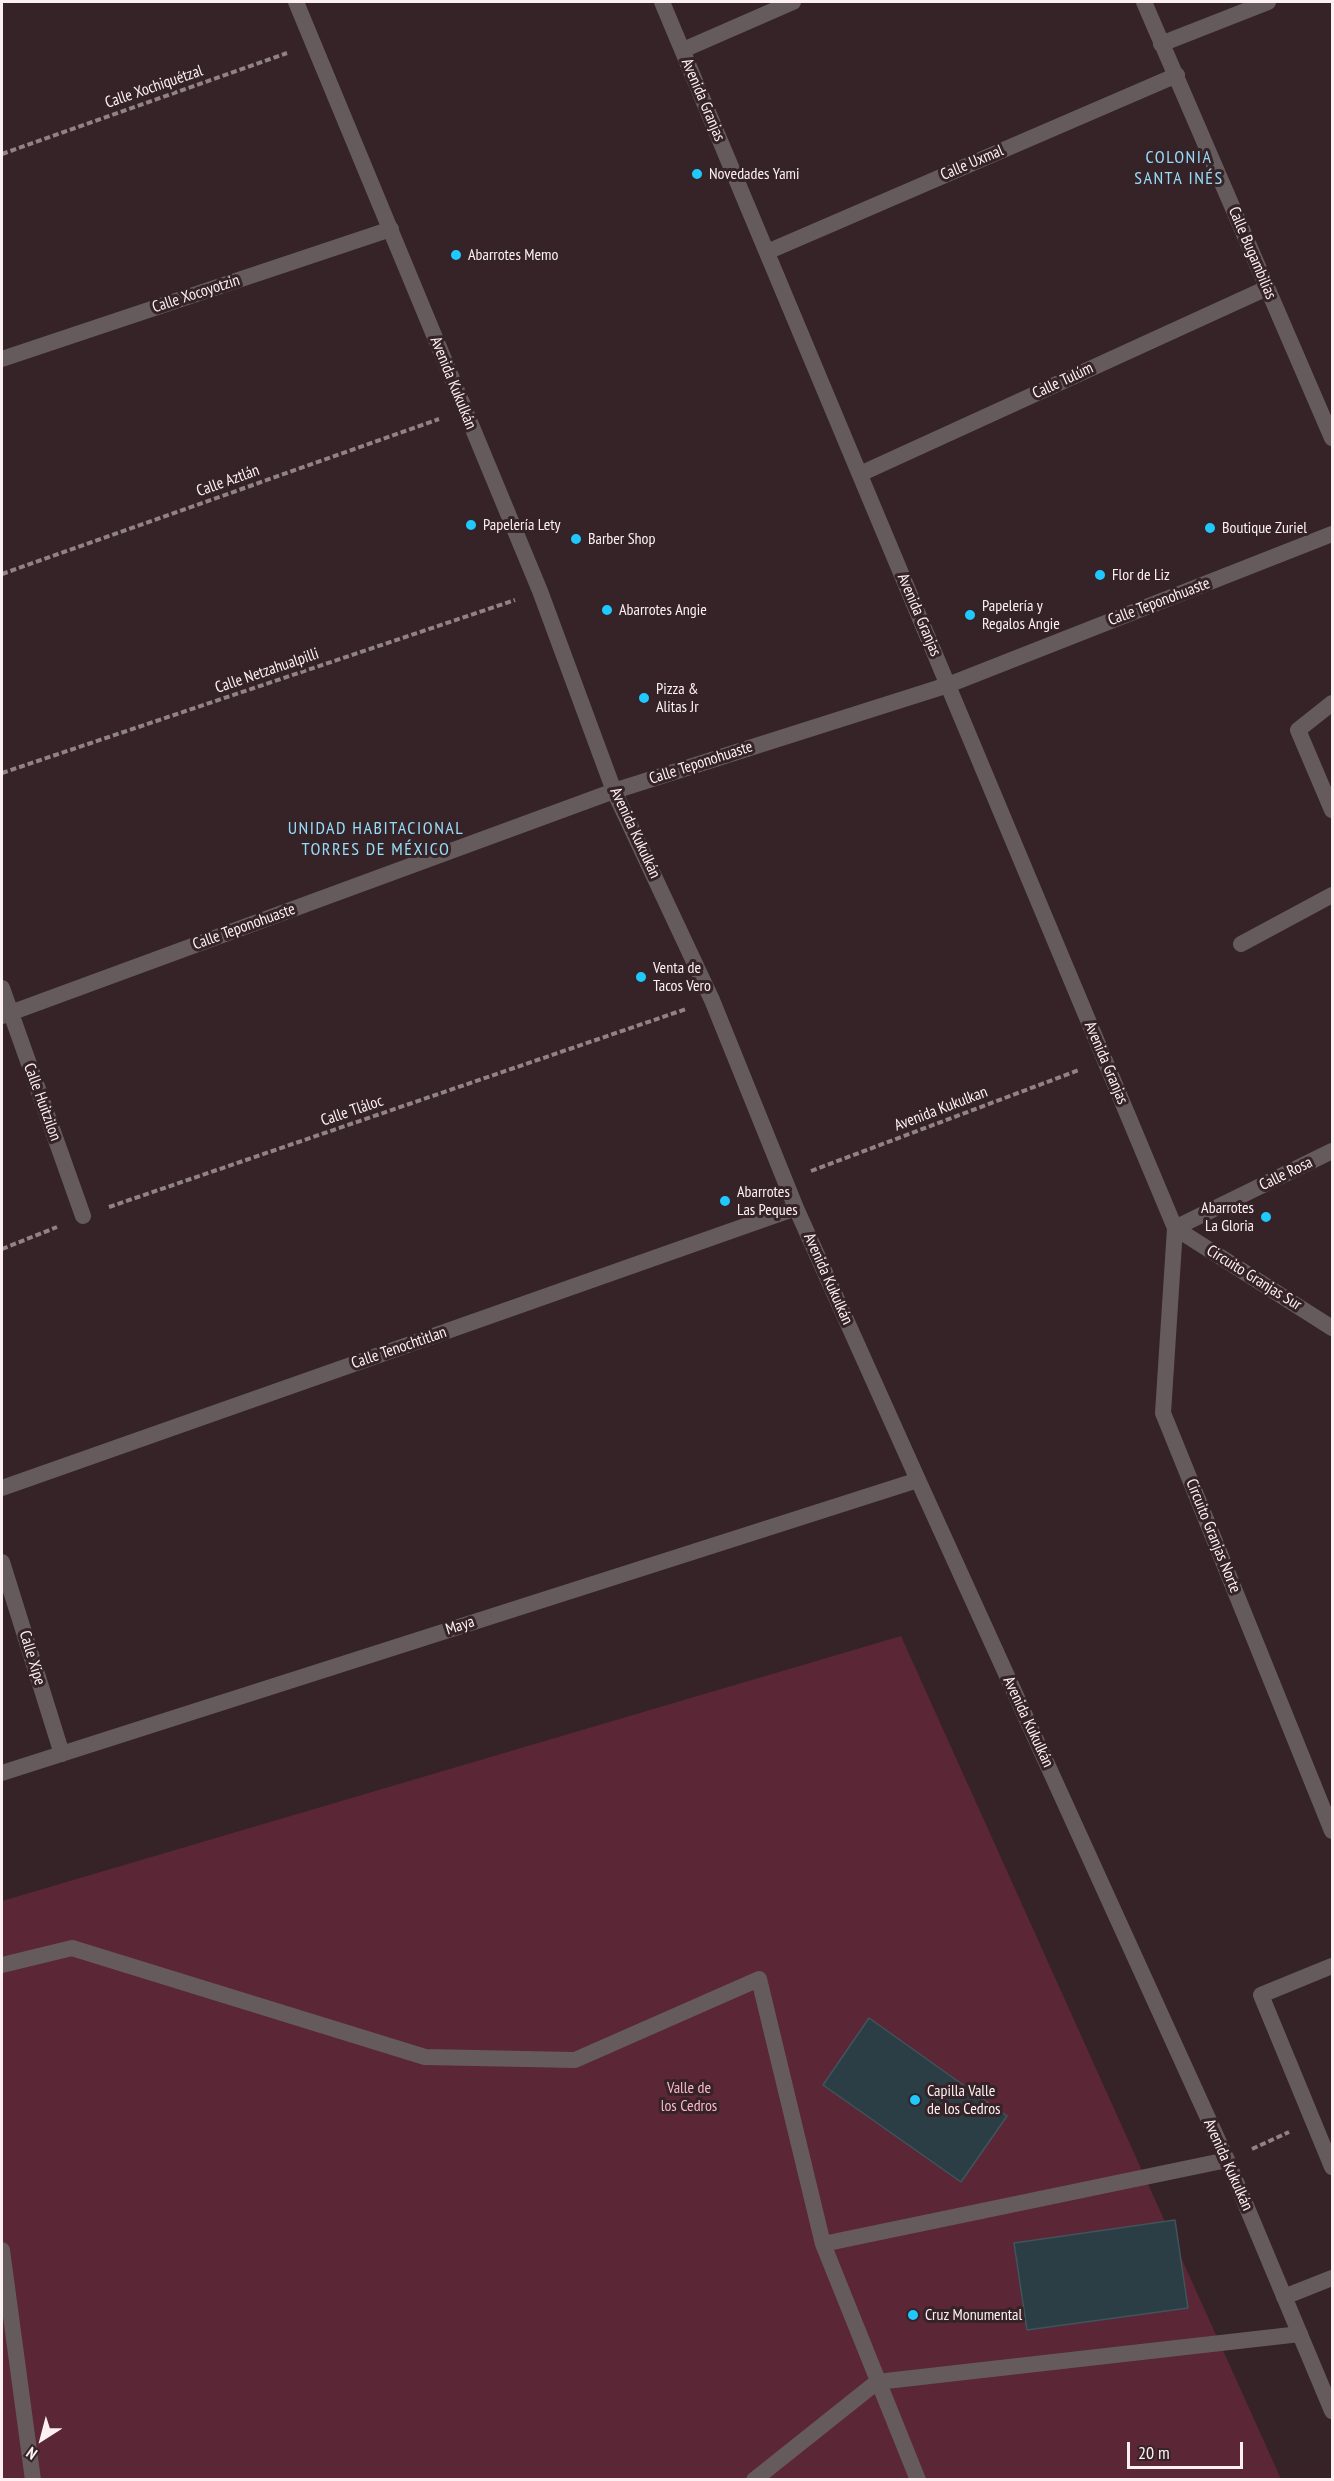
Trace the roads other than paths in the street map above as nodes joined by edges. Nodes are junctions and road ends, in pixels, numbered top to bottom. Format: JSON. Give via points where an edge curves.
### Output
{"nodes":[{"id":1,"x":296,"y":2,"type":"edge"},
{"id":2,"x":662,"y":2,"type":"edge"},
{"id":3,"x":793,"y":2,"type":"edge"},
{"id":4,"x":1144,"y":2,"type":"edge"},
{"id":5,"x":1268,"y":2,"type":"edge"},
{"id":6,"x":1161,"y":44,"type":"junction"},
{"id":7,"x":683,"y":50,"type":"junction"},
{"id":8,"x":1177,"y":75,"type":"junction"},
{"id":9,"x":391,"y":229,"type":"junction"},
{"id":10,"x":767,"y":252,"type":"junction"},
{"id":11,"x":1267,"y":288,"type":"junction"},
{"id":12,"x":2,"y":359,"type":"edge"},
{"id":13,"x":1332,"y":438,"type":"edge"},
{"id":14,"x":860,"y":474,"type":"junction"},
{"id":15,"x":1332,"y":534,"type":"edge"},
{"id":16,"x":948,"y":685,"type":"junction"},
{"id":17,"x":1332,"y":703,"type":"edge"},
{"id":18,"x":614,"y":791,"type":"junction"},
{"id":19,"x":1332,"y":810,"type":"edge"},
{"id":20,"x":1332,"y":895,"type":"edge"},
{"id":21,"x":1241,"y":944,"type":"dead end"},
{"id":22,"x":2,"y":988,"type":"edge"},
{"id":23,"x":6,"y":1014,"type":"edge"},
{"id":24,"x":1332,"y":1151,"type":"edge"},
{"id":25,"x":796,"y":1208,"type":"junction"},
{"id":26,"x":83,"y":1216,"type":"road end"},
{"id":27,"x":1175,"y":1228,"type":"junction"},
{"id":28,"x":1332,"y":1328,"type":"edge"},
{"id":29,"x":918,"y":1480,"type":"junction"},
{"id":30,"x":2,"y":1488,"type":"edge"},
{"id":31,"x":2,"y":1562,"type":"edge"},
{"id":32,"x":62,"y":1754,"type":"junction"},
{"id":33,"x":2,"y":1773,"type":"edge"},
{"id":34,"x":1332,"y":1831,"type":"edge"},
{"id":35,"x":2,"y":1965,"type":"edge"},
{"id":36,"x":1332,"y":1966,"type":"edge"},
{"id":37,"x":1227,"y":2160,"type":"junction"},
{"id":38,"x":1332,"y":2167,"type":"edge"},
{"id":39,"x":823,"y":2244,"type":"junction"},
{"id":40,"x":2,"y":2250,"type":"edge"},
{"id":41,"x":1332,"y":2278,"type":"edge"},
{"id":42,"x":1284,"y":2297,"type":"junction"},
{"id":43,"x":1300,"y":2334,"type":"junction"},
{"id":44,"x":878,"y":2382,"type":"junction"},
{"id":45,"x":1332,"y":2411,"type":"edge"},
{"id":46,"x":33,"y":2480,"type":"edge"},
{"id":47,"x":754,"y":2480,"type":"edge"},
{"id":48,"x":918,"y":2480,"type":"edge"}],
"edges":[{"from":1,"to":9,"type":"street","name":"Avenida Kukulkán"},
{"from":2,"to":7,"type":"street","name":"Avenida Granjas"},
{"from":3,"to":7,"type":"street"},
{"from":4,"to":6,"type":"street","name":"Calle Bugambilias"},
{"from":5,"to":6,"type":"street"},
{"from":6,"to":8,"type":"street","name":"Calle Bugambilias"},
{"from":7,"to":10,"type":"street","name":"Avenida Granjas"},
{"from":8,"to":10,"type":"street","name":"Calle Uxmal"},
{"from":8,"to":11,"type":"street","name":"Calle Bugambilias"},
{"from":9,"to":12,"type":"street","name":"Calle Xocoyotzin"},
{"from":9,"to":18,"type":"street","name":"Avenida Kukulkán","via":[[540,591]]},
{"from":10,"to":14,"type":"street","name":"Avenida Granjas"},
{"from":11,"to":13,"type":"street","name":"Calle Bugambilias"},
{"from":11,"to":14,"type":"street","name":"Calle Tulúm"},
{"from":14,"to":16,"type":"street","name":"Avenida Granjas"},
{"from":15,"to":16,"type":"street","name":"Calle Teponohuaste"},
{"from":16,"to":18,"type":"street","name":"Calle Teponohuaste"},
{"from":16,"to":27,"type":"street","name":"Avenida Granjas"},
{"from":17,"to":19,"type":"street","via":[[1298,730]]},
{"from":18,"to":23,"type":"street","name":"Calle Teponohuaste"},
{"from":18,"to":25,"type":"street","name":"Avenida Kukulkán","via":[[712,1000]]},
{"from":20,"to":21,"type":"street"},
{"from":22,"to":23,"type":"street","name":"Calle Huitzilon"},
{"from":23,"to":26,"type":"street","name":"Calle Huitzilon"},
{"from":24,"to":27,"type":"street","name":"Calle Rosa"},
{"from":25,"to":29,"type":"street","name":"Avenida Kukulkán"},
{"from":25,"to":30,"type":"street","name":"Calle Tenochtitlan"},
{"from":27,"to":28,"type":"street","name":"Circuito Granjas Sur"},
{"from":27,"to":34,"type":"street","name":"Circuito Granjas Norte","via":[[1163,1413]]},
{"from":29,"to":32,"type":"street","name":"Maya"},
{"from":29,"to":37,"type":"street","name":"Avenida Kukulkán"},
{"from":31,"to":32,"type":"street","name":"Calle Xipe"},
{"from":32,"to":33,"type":"street","name":"Maya"},
{"from":35,"to":39,"type":"street","via":[[72,1948],[425,2057],[575,2060],[759,1979]]},
{"from":36,"to":38,"type":"street","via":[[1261,1995]]},
{"from":37,"to":39,"type":"street"},
{"from":37,"to":42,"type":"street","name":"Avenida Kukulkán"},
{"from":39,"to":44,"type":"street"},
{"from":40,"to":46,"type":"street"},
{"from":41,"to":42,"type":"street"},
{"from":42,"to":43,"type":"street","name":"Avenida Kukulkán"},
{"from":43,"to":44,"type":"street"},
{"from":43,"to":45,"type":"street","name":"Avenida Kukulkán"},
{"from":44,"to":47,"type":"street"},
{"from":44,"to":48,"type":"street"}]}
